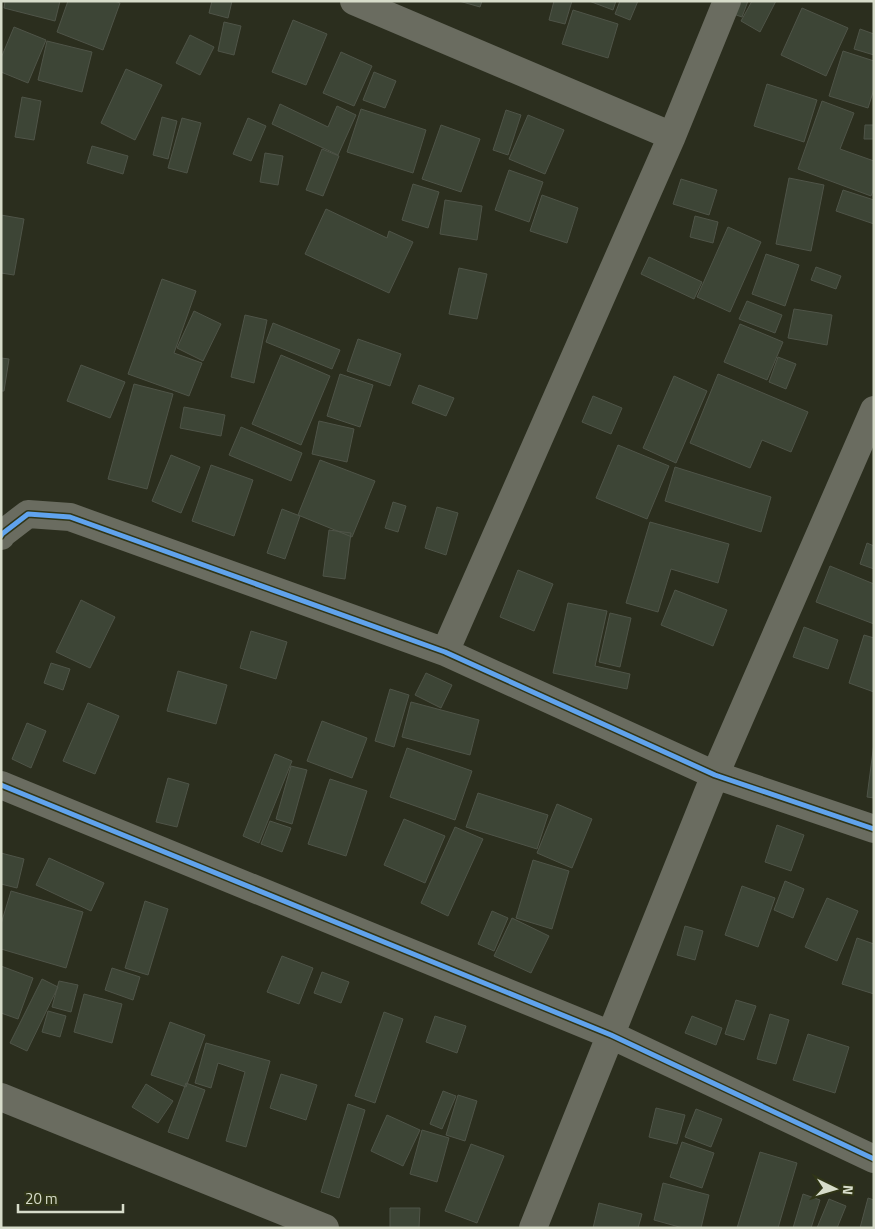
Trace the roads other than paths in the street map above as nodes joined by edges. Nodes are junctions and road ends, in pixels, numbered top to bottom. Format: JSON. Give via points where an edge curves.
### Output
{"nodes":[{"id":1,"x":354,"y":1,"type":"edge"},
{"id":2,"x":727,"y":1,"type":"edge"},
{"id":3,"x":672,"y":136,"type":"junction"},
{"id":4,"x":874,"y":410,"type":"edge"},
{"id":5,"x":1,"y":536,"type":"edge"},
{"id":6,"x":445,"y":652,"type":"junction"},
{"id":7,"x":715,"y":775,"type":"junction"},
{"id":8,"x":1,"y":785,"type":"edge"},
{"id":9,"x":874,"y":829,"type":"edge"},
{"id":10,"x":610,"y":1035,"type":"junction"},
{"id":11,"x":1,"y":1097,"type":"edge"},
{"id":12,"x":874,"y":1159,"type":"edge"},
{"id":13,"x":325,"y":1228,"type":"edge"},
{"id":14,"x":533,"y":1228,"type":"edge"}],
"edges":[{"from":1,"to":3,"type":"street"},
{"from":2,"to":3,"type":"street"},
{"from":3,"to":6,"type":"street"},
{"from":4,"to":7,"type":"street"},
{"from":5,"to":6,"type":"street","via":[[28,514],[70,517]]},
{"from":6,"to":7,"type":"street"},
{"from":7,"to":9,"type":"street"},
{"from":7,"to":10,"type":"street"},
{"from":8,"to":10,"type":"street"},
{"from":10,"to":12,"type":"street"},
{"from":10,"to":14,"type":"street"},
{"from":11,"to":13,"type":"street"}]}
